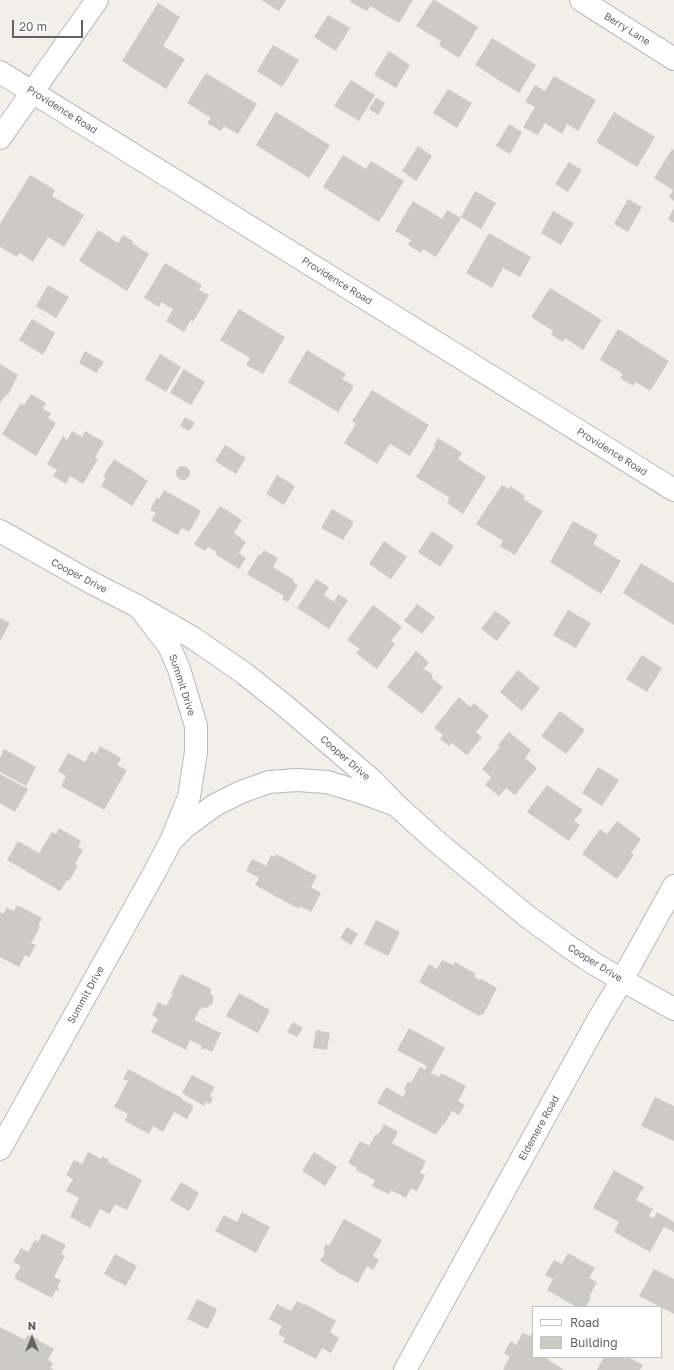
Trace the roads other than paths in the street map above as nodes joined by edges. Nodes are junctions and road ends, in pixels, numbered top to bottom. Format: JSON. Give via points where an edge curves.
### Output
{"nodes":[{"id":1,"x":96,"y":0,"type":"edge"},
{"id":2,"x":581,"y":0,"type":"edge"},
{"id":3,"x":674,"y":58,"type":"edge"},
{"id":4,"x":0,"y":72,"type":"edge"},
{"id":5,"x":32,"y":91,"type":"junction"},
{"id":6,"x":0,"y":138,"type":"edge"},
{"id":7,"x":674,"y":490,"type":"edge"},
{"id":8,"x":0,"y":531,"type":"edge"},
{"id":9,"x":139,"y":607,"type":"junction"},
{"id":10,"x":396,"y":805,"type":"junction"},
{"id":11,"x":170,"y":841,"type":"junction"},
{"id":12,"x":674,"y":886,"type":"edge"},
{"id":13,"x":622,"y":980,"type":"junction"},
{"id":14,"x":674,"y":1008,"type":"edge"},
{"id":15,"x":0,"y":1149,"type":"edge"},
{"id":16,"x":405,"y":1370,"type":"edge"}],
"edges":[{"from":1,"to":5,"type":"street"},
{"from":2,"to":3,"type":"street","name":"Berry Lane"},
{"from":4,"to":5,"type":"street","name":"Providence Road"},
{"from":5,"to":6,"type":"street"},
{"from":5,"to":7,"type":"street","name":"Providence Road"},
{"from":8,"to":9,"type":"street","name":"Cooper Drive"},
{"from":9,"to":10,"type":"street","name":"Cooper Drive","via":[[194,638],[245,674],[372,781]]},
{"from":9,"to":11,"type":"street","name":"Summit Drive","via":[[169,646],[179,669],[196,726],[196,752],[188,798]]},
{"from":10,"to":11,"type":"street","name":"Summit Drive","via":[[327,782],[269,782],[215,805]]},
{"from":10,"to":13,"type":"street","name":"Cooper Drive","via":[[528,917],[572,949]]},
{"from":11,"to":15,"type":"street","name":"Summit Drive"},
{"from":12,"to":13,"type":"street","name":"Eldemere Road"},
{"from":13,"to":14,"type":"street","name":"Cooper Drive"},
{"from":13,"to":16,"type":"street","name":"Eldemere Road"}]}
